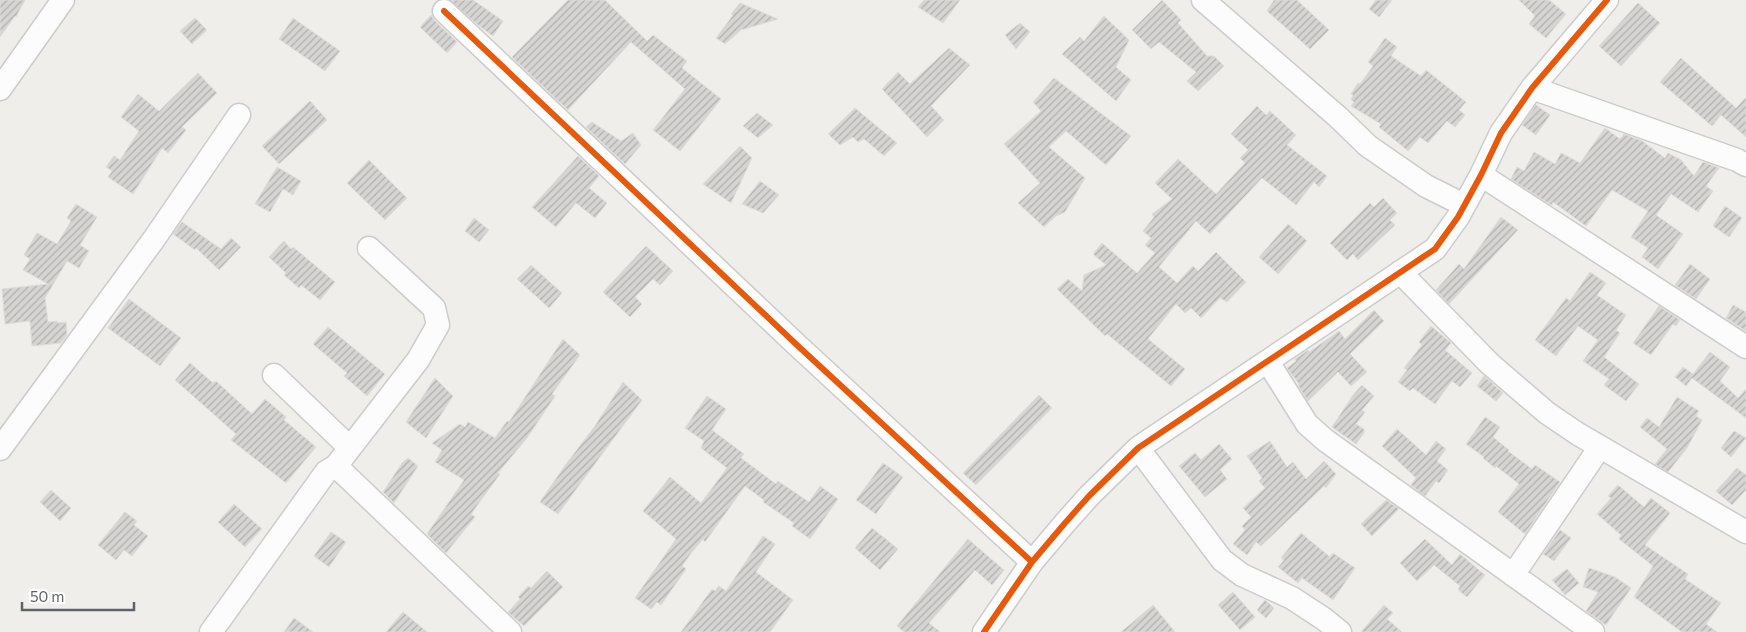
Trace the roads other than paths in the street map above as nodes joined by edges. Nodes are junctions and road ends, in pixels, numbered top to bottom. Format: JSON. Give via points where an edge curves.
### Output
{"nodes":[{"id":1,"x":63,"y":0,"type":"edge"},
{"id":2,"x":1203,"y":0,"type":"edge"},
{"id":3,"x":1607,"y":0,"type":"edge"},
{"id":4,"x":444,"y":11,"type":"dead end"},
{"id":5,"x":1532,"y":88,"type":"junction"},
{"id":6,"x":0,"y":89,"type":"edge"},
{"id":7,"x":239,"y":115,"type":"dead end"},
{"id":8,"x":1746,"y":165,"type":"edge"},
{"id":9,"x":1481,"y":175,"type":"junction"},
{"id":10,"x":1464,"y":205,"type":"junction"},
{"id":11,"x":370,"y":248,"type":"dead end"},
{"id":12,"x":1400,"y":272,"type":"junction"},
{"id":13,"x":1746,"y":347,"type":"edge"},
{"id":14,"x":1268,"y":362,"type":"junction"},
{"id":15,"x":274,"y":375,"type":"dead end"},
{"id":16,"x":1600,"y":447,"type":"junction"},
{"id":17,"x":349,"y":448,"type":"junction"},
{"id":18,"x":1138,"y":448,"type":"junction"},
{"id":19,"x":0,"y":449,"type":"edge"},
{"id":20,"x":336,"y":466,"type":"junction"},
{"id":21,"x":1746,"y":532,"type":"edge"},
{"id":22,"x":1032,"y":562,"type":"junction"},
{"id":23,"x":1514,"y":576,"type":"junction"},
{"id":24,"x":211,"y":632,"type":"edge"},
{"id":25,"x":510,"y":632,"type":"edge"},
{"id":26,"x":984,"y":632,"type":"edge"},
{"id":27,"x":1340,"y":632,"type":"edge"},
{"id":28,"x":1593,"y":632,"type":"edge"}],
"edges":[{"from":1,"to":6,"type":"street"},
{"from":2,"to":10,"type":"street","via":[[1368,146],[1426,186]]},
{"from":3,"to":5,"type":"street"},
{"from":4,"to":22,"type":"street"},
{"from":5,"to":8,"type":"street"},
{"from":5,"to":9,"type":"street","via":[[1502,133]]},
{"from":7,"to":19,"type":"street","via":[[154,239]]},
{"from":9,"to":10,"type":"street"},
{"from":9,"to":13,"type":"street"},
{"from":10,"to":12,"type":"street","via":[[1435,249]]},
{"from":11,"to":17,"type":"street","via":[[434,308],[438,325],[418,360]]},
{"from":12,"to":14,"type":"street"},
{"from":12,"to":16,"type":"street","via":[[1490,364],[1547,413]]},
{"from":14,"to":18,"type":"street"},
{"from":14,"to":23,"type":"street","via":[[1307,424],[1325,440]]},
{"from":15,"to":17,"type":"street"},
{"from":16,"to":21,"type":"street"},
{"from":16,"to":23,"type":"street"},
{"from":17,"to":20,"type":"street"},
{"from":18,"to":22,"type":"street","via":[[1089,496]]},
{"from":18,"to":27,"type":"street","via":[[1222,560],[1242,575],[1292,598]]},
{"from":20,"to":24,"type":"street","via":[[326,472]]},
{"from":20,"to":25,"type":"street"},
{"from":22,"to":26,"type":"street"},
{"from":23,"to":28,"type":"street"}]}
